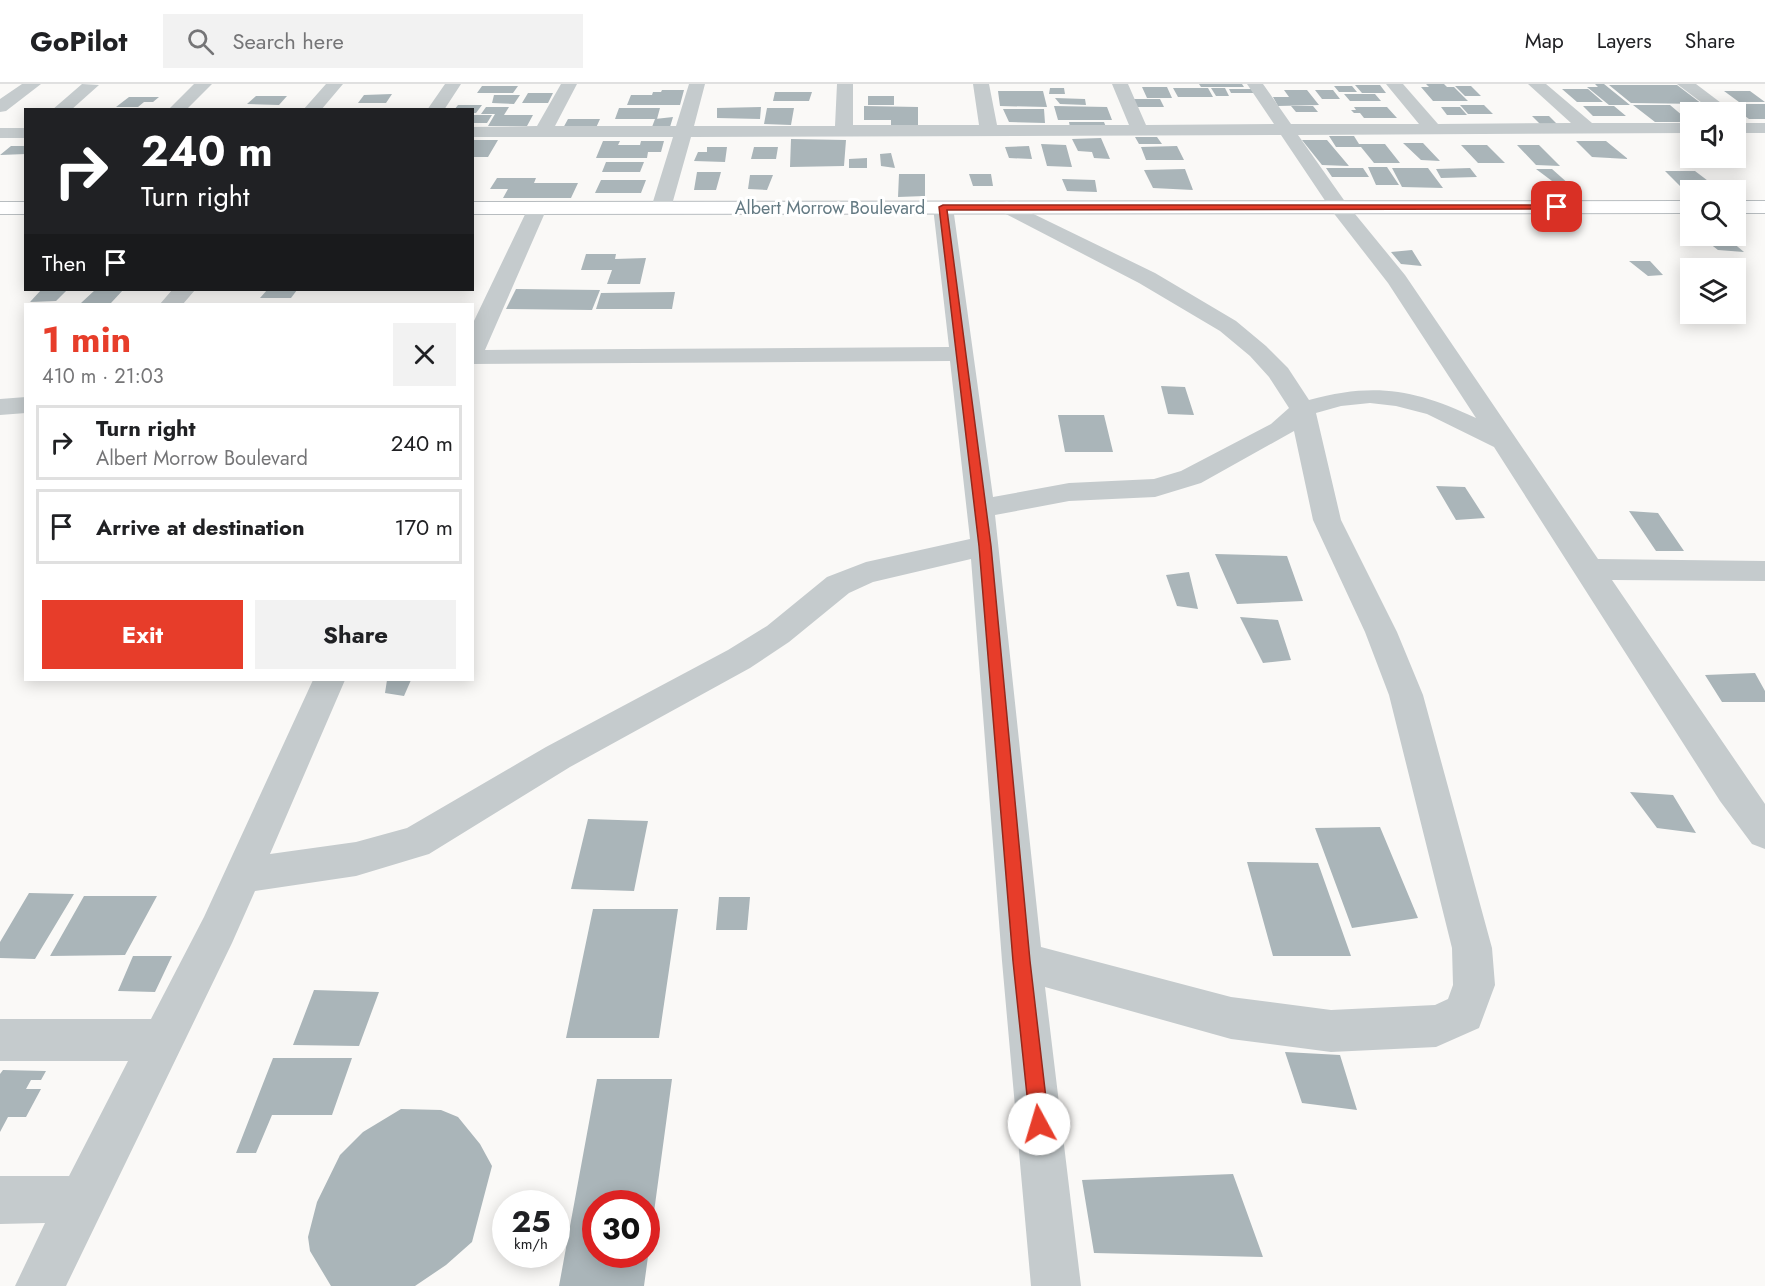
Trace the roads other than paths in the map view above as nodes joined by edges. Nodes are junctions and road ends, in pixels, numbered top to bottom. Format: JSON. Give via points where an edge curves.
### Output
{"nodes":[{"id":1,"x":33,"y":84,"type":"edge"},
{"id":2,"x":204,"y":84,"type":"edge"},
{"id":3,"x":335,"y":84,"type":"edge"},
{"id":4,"x":453,"y":84,"type":"edge"},
{"id":5,"x":569,"y":84,"type":"edge"},
{"id":6,"x":697,"y":84,"type":"edge"},
{"id":7,"x":845,"y":84,"type":"edge"},
{"id":8,"x":981,"y":84,"type":"edge"},
{"id":9,"x":1119,"y":84,"type":"edge"},
{"id":10,"x":1255,"y":84,"type":"edge"},
{"id":11,"x":1394,"y":84,"type":"edge"},
{"id":12,"x":1536,"y":84,"type":"edge"},
{"id":13,"x":1685,"y":84,"type":"edge"},
{"id":14,"x":91,"y":85,"type":"edge"},
{"id":15,"x":1710,"y":102,"type":"edge"},
{"id":16,"x":0,"y":107,"type":"edge"},
{"id":17,"x":62,"y":108,"type":"edge"},
{"id":18,"x":178,"y":108,"type":"edge"},
{"id":19,"x":313,"y":108,"type":"edge"},
{"id":20,"x":436,"y":108,"type":"edge"},
{"id":21,"x":1746,"y":127,"type":"edge"},
{"id":22,"x":1680,"y":128,"type":"edge"},
{"id":23,"x":1765,"y":128,"type":"edge"},
{"id":24,"x":1285,"y":129,"type":"junction"},
{"id":25,"x":1433,"y":129,"type":"junction"},
{"id":26,"x":1588,"y":129,"type":"junction"},
{"id":27,"x":989,"y":130,"type":"junction"},
{"id":28,"x":1140,"y":130,"type":"junction"},
{"id":29,"x":683,"y":131,"type":"junction"},
{"id":30,"x":844,"y":131,"type":"junction"},
{"id":31,"x":474,"y":132,"type":"edge"},
{"id":32,"x":543,"y":132,"type":"junction"},
{"id":33,"x":0,"y":133,"type":"edge"},
{"id":34,"x":24,"y":133,"type":"edge"},
{"id":35,"x":943,"y":207,"type":"junction"},
{"id":36,"x":1007,"y":207,"type":"junction"},
{"id":37,"x":1339,"y":207,"type":"junction"},
{"id":38,"x":1680,"y":207,"type":"edge"},
{"id":39,"x":1746,"y":207,"type":"edge"},
{"id":40,"x":1765,"y":207,"type":"edge"},
{"id":41,"x":0,"y":208,"type":"edge"},
{"id":42,"x":24,"y":208,"type":"edge"},
{"id":43,"x":474,"y":208,"type":"edge"},
{"id":44,"x":537,"y":208,"type":"junction"},
{"id":45,"x":661,"y":208,"type":"junction"},
{"id":46,"x":183,"y":291,"type":"edge"},
{"id":47,"x":172,"y":303,"type":"edge"},
{"id":48,"x":474,"y":348,"type":"edge"},
{"id":49,"x":960,"y":354,"type":"junction"},
{"id":50,"x":474,"y":357,"type":"edge"},
{"id":51,"x":24,"y":405,"type":"edge"},
{"id":52,"x":0,"y":407,"type":"edge"},
{"id":53,"x":1302,"y":409,"type":"junction"},
{"id":54,"x":1503,"y":441,"type":"junction"},
{"id":55,"x":981,"y":509,"type":"junction"},
{"id":56,"x":985,"y":546,"type":"junction"},
{"id":57,"x":1589,"y":569,"type":"junction"},
{"id":58,"x":1765,"y":571,"type":"edge"},
{"id":59,"x":330,"y":681,"type":"edge"},
{"id":60,"x":1749,"y":790,"type":"edge"},
{"id":61,"x":1765,"y":833,"type":"edge"},
{"id":62,"x":241,"y":876,"type":"junction"},
{"id":63,"x":1022,"y":961,"type":"junction"},
{"id":64,"x":0,"y":1040,"type":"edge"},
{"id":65,"x":163,"y":1040,"type":"junction"},
{"id":66,"x":82,"y":1199,"type":"junction"},
{"id":67,"x":0,"y":1200,"type":"edge"},
{"id":68,"x":40,"y":1286,"type":"edge"},
{"id":69,"x":1056,"y":1286,"type":"edge"}],
"edges":[{"from":1,"to":16,"type":"street"},
{"from":2,"to":18,"type":"street"},
{"from":3,"to":19,"type":"street"},
{"from":4,"to":20,"type":"street"},
{"from":5,"to":32,"type":"street"},
{"from":6,"to":29,"type":"street"},
{"from":7,"to":30,"type":"street"},
{"from":8,"to":27,"type":"street"},
{"from":9,"to":28,"type":"street"},
{"from":10,"to":24,"type":"street"},
{"from":11,"to":25,"type":"street"},
{"from":12,"to":26,"type":"street"},
{"from":13,"to":15,"type":"street"},
{"from":14,"to":17,"type":"street"},
{"from":21,"to":23,"type":"street"},
{"from":22,"to":26,"type":"street"},
{"from":24,"to":25,"type":"street"},
{"from":24,"to":28,"type":"street"},
{"from":24,"to":37,"type":"street"},
{"from":25,"to":26,"type":"street"},
{"from":27,"to":28,"type":"street"},
{"from":27,"to":30,"type":"street"},
{"from":29,"to":30,"type":"street"},
{"from":29,"to":32,"type":"street"},
{"from":29,"to":45,"type":"street"},
{"from":31,"to":32,"type":"street"},
{"from":33,"to":34,"type":"street"},
{"from":35,"to":36,"type":"highway","name":"Albert Morrow Boulevard"},
{"from":35,"to":45,"type":"highway","name":"Albert Morrow Boulevard"},
{"from":35,"to":49,"type":"street"},
{"from":36,"to":37,"type":"highway","name":"Albert Morrow Boulevard"},
{"from":36,"to":53,"type":"street","via":[[1147,278],[1228,326],[1279,373]]},
{"from":37,"to":38,"type":"highway","name":"Albert Morrow Boulevard"},
{"from":37,"to":54,"type":"street","via":[[1396,280]]},
{"from":39,"to":40,"type":"highway"},
{"from":41,"to":42,"type":"highway"},
{"from":43,"to":44,"type":"highway","name":"Albert Morrow Boulevard"},
{"from":44,"to":45,"type":"highway","name":"Albert Morrow Boulevard"},
{"from":44,"to":48,"type":"street"},
{"from":46,"to":47,"type":"street"},
{"from":49,"to":50,"type":"street"},
{"from":49,"to":55,"type":"street"},
{"from":51,"to":52,"type":"street"},
{"from":53,"to":54,"type":"street","via":[[1340,399],[1396,399],[1436,409]]},
{"from":53,"to":55,"type":"street","via":[[1280,430],[1191,477],[1155,488],[1069,492]]},
{"from":53,"to":63,"type":"street","via":[[1327,520],[1381,632],[1406,695],[1434,796],[1472,948],[1474,985],[1464,1013],[1436,1026],[1332,1031],[1231,1018]]},
{"from":54,"to":57,"type":"street"},
{"from":55,"to":56,"type":"street"},
{"from":56,"to":62,"type":"street","via":[[866,573],[838,585],[778,634],[739,659],[558,757],[416,842],[356,858]]},
{"from":56,"to":63,"type":"street"},
{"from":57,"to":58,"type":"street"},
{"from":57,"to":60,"type":"street"},
{"from":59,"to":62,"type":"street"},
{"from":60,"to":61,"type":"street"},
{"from":62,"to":65,"type":"street"},
{"from":63,"to":69,"type":"street"},
{"from":64,"to":65,"type":"street"},
{"from":65,"to":66,"type":"street"},
{"from":66,"to":67,"type":"street"},
{"from":66,"to":68,"type":"street"}]}
